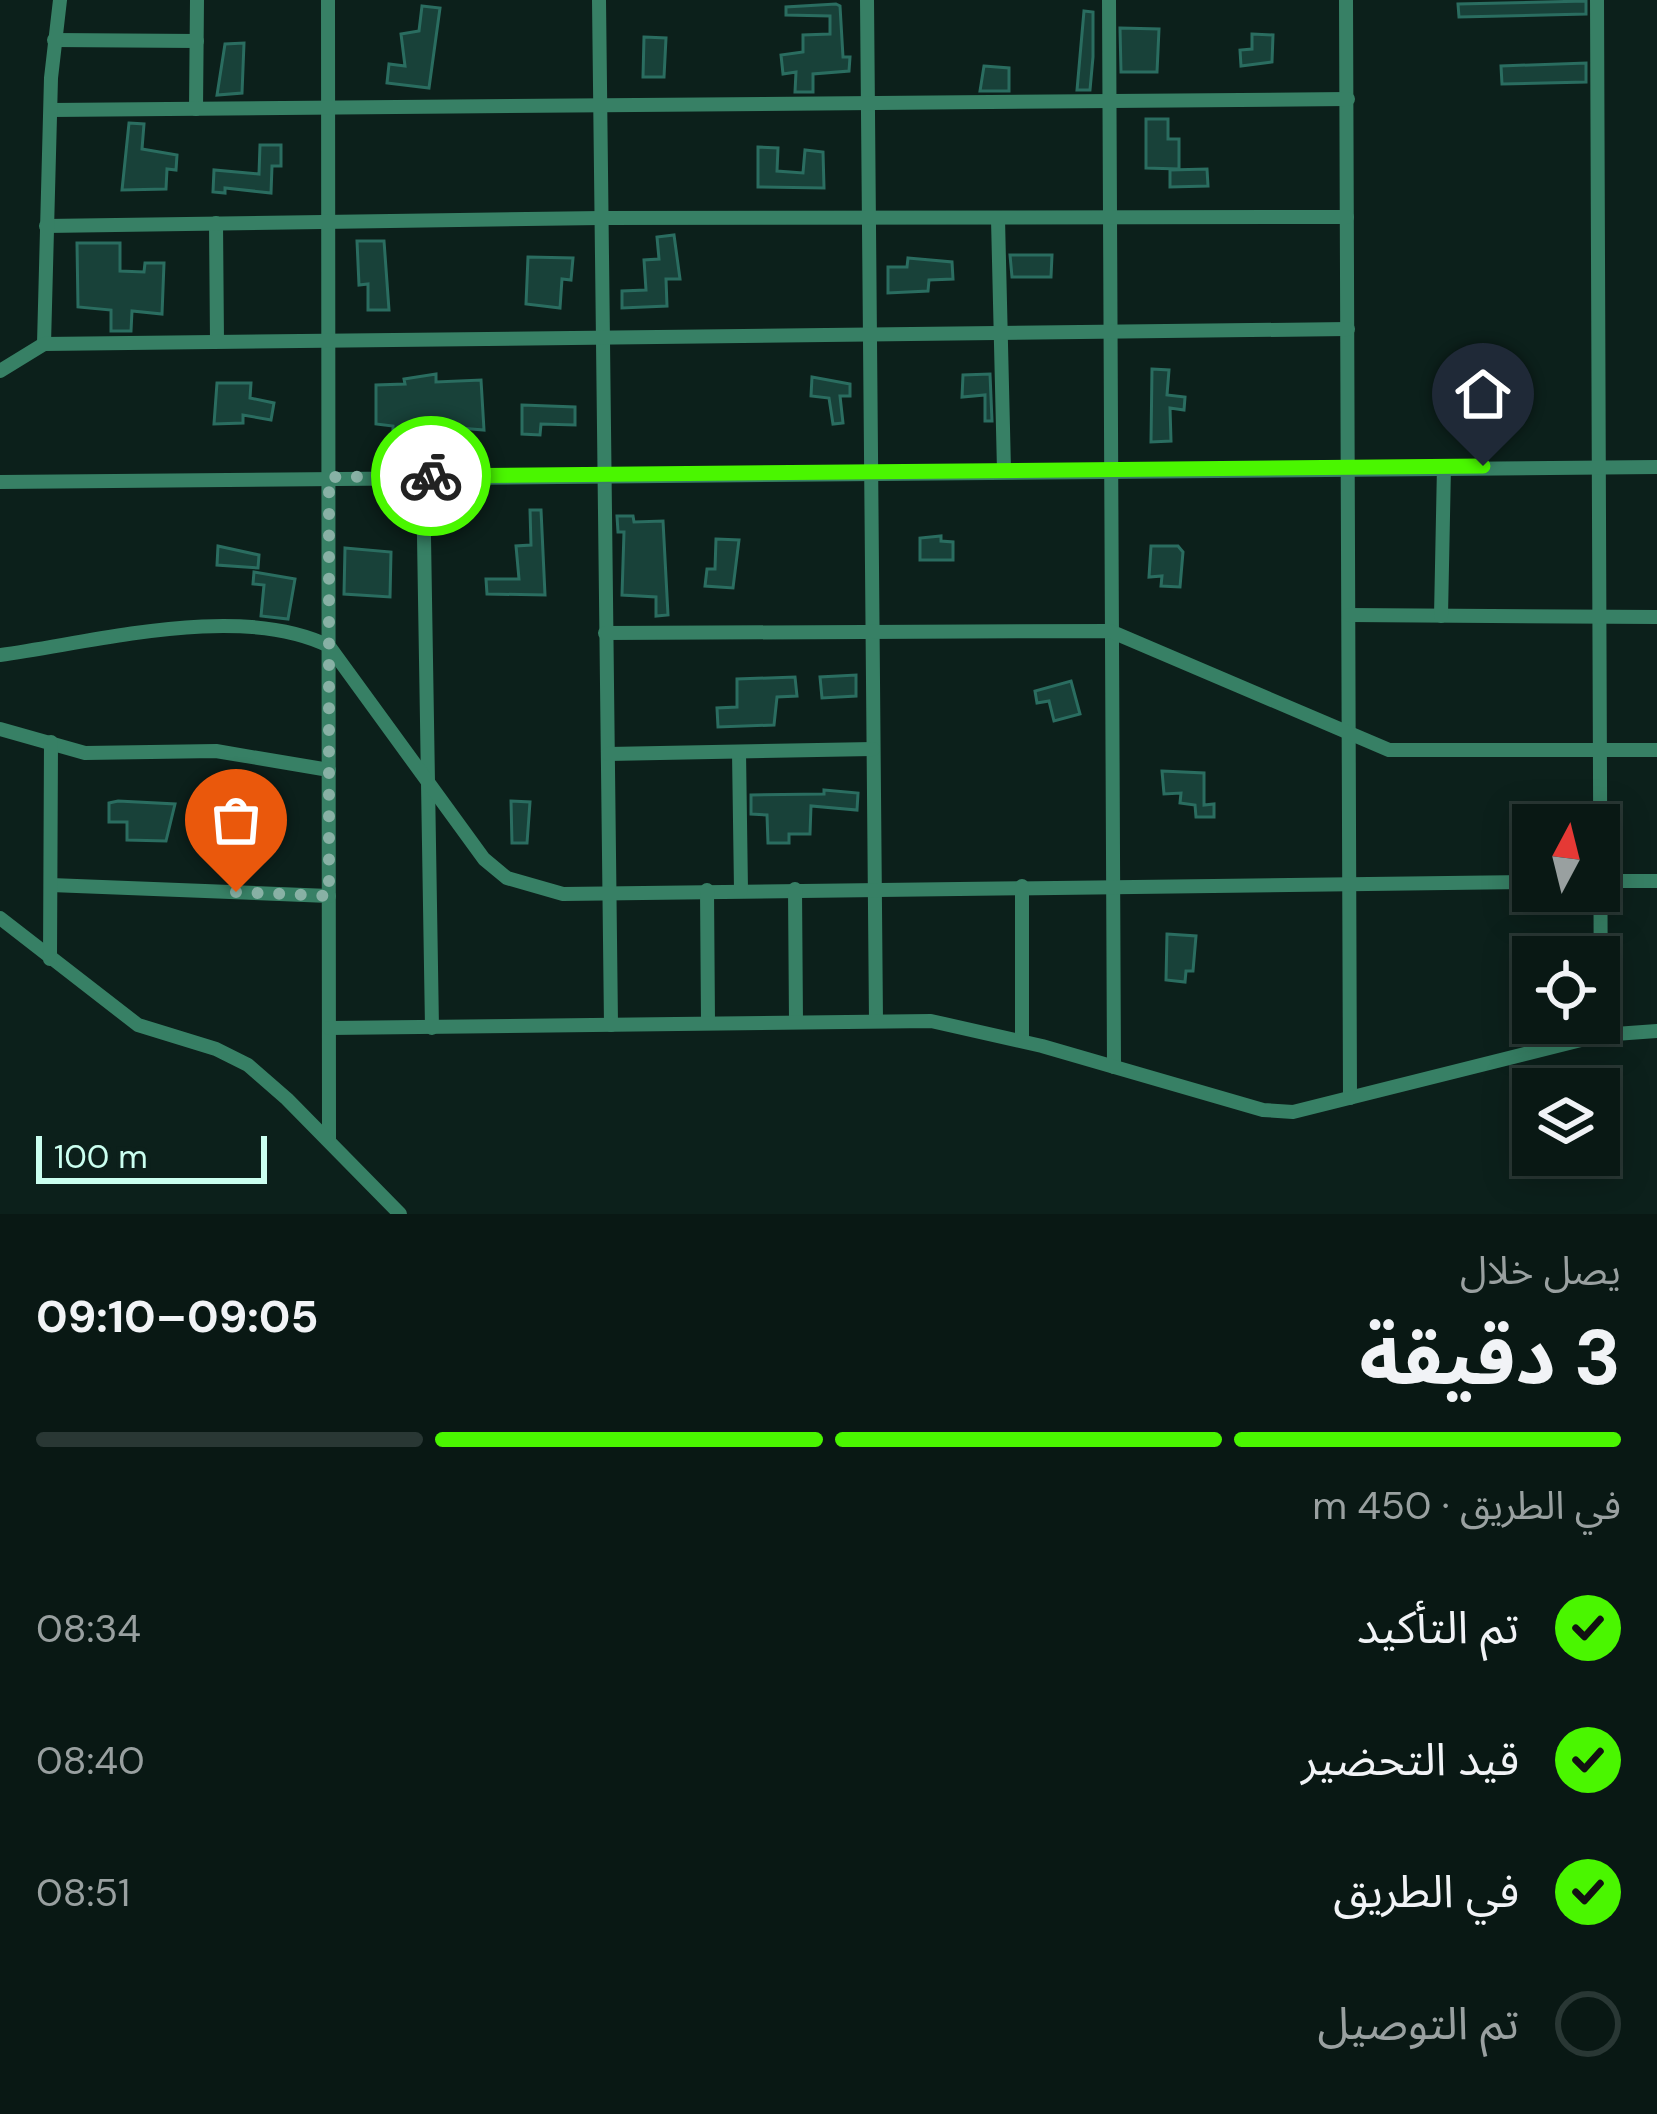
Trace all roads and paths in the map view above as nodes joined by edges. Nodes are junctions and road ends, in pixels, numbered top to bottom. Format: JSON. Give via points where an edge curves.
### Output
{"nodes":[{"id":1,"x":60,"y":0,"type":"edge"},
{"id":2,"x":197,"y":0,"type":"edge"},
{"id":3,"x":328,"y":0,"type":"edge"},
{"id":4,"x":599,"y":0,"type":"edge"},
{"id":5,"x":866,"y":0,"type":"edge"},
{"id":6,"x":1108,"y":0,"type":"edge"},
{"id":7,"x":1346,"y":0,"type":"edge"},
{"id":8,"x":1597,"y":0,"type":"edge"},
{"id":9,"x":54,"y":40,"type":"junction"},
{"id":10,"x":197,"y":41,"type":"junction"},
{"id":11,"x":1348,"y":99,"type":"junction"},
{"id":12,"x":1108,"y":100,"type":"junction"},
{"id":13,"x":867,"y":102,"type":"junction"},
{"id":14,"x":599,"y":107,"type":"junction"},
{"id":15,"x":51,"y":110,"type":"junction"},
{"id":16,"x":196,"y":110,"type":"junction"},
{"id":17,"x":328,"y":110,"type":"junction"},
{"id":18,"x":1347,"y":217,"type":"junction"},
{"id":19,"x":601,"y":218,"type":"junction"},
{"id":20,"x":870,"y":218,"type":"junction"},
{"id":21,"x":1109,"y":218,"type":"junction"},
{"id":22,"x":998,"y":219,"type":"junction"},
{"id":23,"x":328,"y":221,"type":"junction"},
{"id":24,"x":216,"y":223,"type":"junction"},
{"id":25,"x":46,"y":226,"type":"junction"},
{"id":26,"x":1348,"y":329,"type":"junction"},
{"id":27,"x":1110,"y":332,"type":"junction"},
{"id":28,"x":1001,"y":334,"type":"junction"},
{"id":29,"x":870,"y":335,"type":"junction"},
{"id":30,"x":602,"y":337,"type":"junction"},
{"id":31,"x":327,"y":340,"type":"junction"},
{"id":32,"x":217,"y":341,"type":"junction"},
{"id":33,"x":44,"y":344,"type":"junction"},
{"id":34,"x":0,"y":371,"type":"edge"},
{"id":35,"x":1350,"y":466,"type":"junction"},
{"id":36,"x":1444,"y":466,"type":"junction"},
{"id":37,"x":1600,"y":466,"type":"junction"},
{"id":38,"x":1657,"y":467,"type":"edge"},
{"id":39,"x":1111,"y":469,"type":"junction"},
{"id":40,"x":1004,"y":470,"type":"junction"},
{"id":41,"x":871,"y":471,"type":"junction"},
{"id":42,"x":605,"y":474,"type":"junction"},
{"id":43,"x":423,"y":476,"type":"junction"},
{"id":44,"x":329,"y":477,"type":"junction"},
{"id":45,"x":0,"y":482,"type":"edge"},
{"id":46,"x":1349,"y":615,"type":"junction"},
{"id":47,"x":1442,"y":616,"type":"junction"},
{"id":48,"x":1600,"y":616,"type":"junction"},
{"id":49,"x":1657,"y":616,"type":"edge"},
{"id":50,"x":872,"y":630,"type":"junction"},
{"id":51,"x":1110,"y":632,"type":"junction"},
{"id":52,"x":605,"y":633,"type":"junction"},
{"id":53,"x":329,"y":646,"type":"junction"},
{"id":54,"x":0,"y":655,"type":"edge"},
{"id":55,"x":0,"y":729,"type":"edge"},
{"id":56,"x":1349,"y":732,"type":"junction"},
{"id":57,"x":51,"y":742,"type":"junction"},
{"id":58,"x":873,"y":749,"type":"junction"},
{"id":59,"x":1600,"y":751,"type":"junction"},
{"id":60,"x":1657,"y":751,"type":"edge"},
{"id":61,"x":739,"y":752,"type":"junction"},
{"id":62,"x":608,"y":754,"type":"junction"},
{"id":63,"x":329,"y":770,"type":"junction"},
{"id":64,"x":430,"y":784,"type":"junction"},
{"id":65,"x":1600,"y":804,"type":"edge"},
{"id":66,"x":1657,"y":880,"type":"edge"},
{"id":67,"x":1620,"y":881,"type":"edge"},
{"id":68,"x":1512,"y":882,"type":"edge"},
{"id":69,"x":1349,"y":884,"type":"junction"},
{"id":70,"x":51,"y":885,"type":"junction"},
{"id":71,"x":1022,"y":886,"type":"junction"},
{"id":72,"x":1114,"y":886,"type":"junction"},
{"id":73,"x":874,"y":888,"type":"junction"},
{"id":74,"x":795,"y":889,"type":"junction"},
{"id":75,"x":706,"y":890,"type":"junction"},
{"id":76,"x":741,"y":890,"type":"junction"},
{"id":77,"x":610,"y":892,"type":"junction"},
{"id":78,"x":329,"y":896,"type":"junction"},
{"id":79,"x":0,"y":918,"type":"edge"},
{"id":80,"x":50,"y":959,"type":"junction"},
{"id":81,"x":796,"y":1021,"type":"junction"},
{"id":82,"x":876,"y":1021,"type":"junction"},
{"id":83,"x":708,"y":1022,"type":"junction"},
{"id":84,"x":611,"y":1024,"type":"junction"},
{"id":85,"x":329,"y":1028,"type":"junction"},
{"id":86,"x":432,"y":1028,"type":"junction"},
{"id":87,"x":1657,"y":1031,"type":"edge"},
{"id":88,"x":1620,"y":1034,"type":"edge"},
{"id":89,"x":1022,"y":1041,"type":"junction"},
{"id":90,"x":1564,"y":1044,"type":"edge"},
{"id":91,"x":1114,"y":1067,"type":"junction"},
{"id":92,"x":1350,"y":1098,"type":"junction"},
{"id":93,"x":329,"y":1140,"type":"junction"},
{"id":94,"x":400,"y":1214,"type":"edge"}],
"edges":[{"from":1,"to":9,"type":"street"},
{"from":2,"to":10,"type":"street"},
{"from":3,"to":17,"type":"street"},
{"from":4,"to":14,"type":"street"},
{"from":5,"to":13,"type":"street"},
{"from":6,"to":12,"type":"street"},
{"from":7,"to":11,"type":"street"},
{"from":8,"to":37,"type":"street"},
{"from":9,"to":10,"type":"street"},
{"from":9,"to":15,"type":"street"},
{"from":10,"to":16,"type":"street"},
{"from":11,"to":12,"type":"street"},
{"from":11,"to":18,"type":"street"},
{"from":12,"to":13,"type":"street"},
{"from":12,"to":21,"type":"street"},
{"from":13,"to":14,"type":"street"},
{"from":13,"to":20,"type":"street"},
{"from":14,"to":17,"type":"street"},
{"from":14,"to":19,"type":"street"},
{"from":15,"to":16,"type":"street"},
{"from":15,"to":25,"type":"street"},
{"from":16,"to":17,"type":"street"},
{"from":17,"to":23,"type":"street"},
{"from":18,"to":21,"type":"street"},
{"from":18,"to":26,"type":"street"},
{"from":19,"to":20,"type":"street"},
{"from":19,"to":23,"type":"street"},
{"from":19,"to":30,"type":"street"},
{"from":20,"to":22,"type":"street"},
{"from":20,"to":29,"type":"street"},
{"from":21,"to":22,"type":"street"},
{"from":21,"to":27,"type":"street"},
{"from":22,"to":28,"type":"street"},
{"from":23,"to":24,"type":"street"},
{"from":23,"to":31,"type":"street"},
{"from":24,"to":25,"type":"street"},
{"from":24,"to":32,"type":"street"},
{"from":25,"to":33,"type":"street"},
{"from":26,"to":27,"type":"street"},
{"from":26,"to":35,"type":"street"},
{"from":27,"to":28,"type":"street"},
{"from":27,"to":39,"type":"street"},
{"from":28,"to":29,"type":"street"},
{"from":28,"to":40,"type":"street"},
{"from":29,"to":30,"type":"street"},
{"from":29,"to":41,"type":"street"},
{"from":30,"to":31,"type":"street"},
{"from":30,"to":42,"type":"street"},
{"from":31,"to":32,"type":"street"},
{"from":31,"to":44,"type":"street"},
{"from":32,"to":33,"type":"street"},
{"from":33,"to":34,"type":"street"},
{"from":35,"to":36,"type":"street"},
{"from":35,"to":39,"type":"street"},
{"from":35,"to":46,"type":"street"},
{"from":36,"to":37,"type":"street"},
{"from":36,"to":47,"type":"street"},
{"from":37,"to":38,"type":"street"},
{"from":37,"to":48,"type":"street"},
{"from":39,"to":40,"type":"street"},
{"from":39,"to":51,"type":"street"},
{"from":40,"to":41,"type":"street"},
{"from":41,"to":42,"type":"street"},
{"from":41,"to":50,"type":"street"},
{"from":42,"to":43,"type":"street"},
{"from":42,"to":52,"type":"street"},
{"from":43,"to":44,"type":"street"},
{"from":43,"to":64,"type":"street"},
{"from":44,"to":45,"type":"street"},
{"from":44,"to":53,"type":"street"},
{"from":46,"to":47,"type":"street"},
{"from":46,"to":56,"type":"street"},
{"from":47,"to":48,"type":"street"},
{"from":48,"to":49,"type":"street"},
{"from":48,"to":59,"type":"street"},
{"from":50,"to":51,"type":"street"},
{"from":50,"to":52,"type":"street"},
{"from":50,"to":58,"type":"street"},
{"from":51,"to":56,"type":"street"},
{"from":51,"to":72,"type":"street"},
{"from":52,"to":62,"type":"street"},
{"from":53,"to":54,"type":"street","via":[[272,630],[203,628]]},
{"from":53,"to":63,"type":"street"},
{"from":53,"to":64,"type":"street"},
{"from":55,"to":57,"type":"street"},
{"from":56,"to":59,"type":"street","via":[[1414,752]]},
{"from":56,"to":69,"type":"street"},
{"from":57,"to":63,"type":"street","via":[[112,756],[216,751]]},
{"from":57,"to":70,"type":"street"},
{"from":58,"to":61,"type":"street"},
{"from":58,"to":73,"type":"street"},
{"from":59,"to":60,"type":"street"},
{"from":59,"to":65,"type":"street"},
{"from":61,"to":62,"type":"street"},
{"from":61,"to":76,"type":"street"},
{"from":62,"to":77,"type":"street"},
{"from":63,"to":78,"type":"street"},
{"from":64,"to":77,"type":"street","via":[[507,878],[563,894]]},
{"from":64,"to":86,"type":"street"},
{"from":66,"to":67,"type":"street"},
{"from":68,"to":69,"type":"street"},
{"from":69,"to":72,"type":"street"},
{"from":69,"to":92,"type":"street"},
{"from":70,"to":78,"type":"street"},
{"from":70,"to":80,"type":"street"},
{"from":71,"to":72,"type":"street"},
{"from":71,"to":73,"type":"street"},
{"from":71,"to":89,"type":"street"},
{"from":72,"to":91,"type":"street"},
{"from":73,"to":74,"type":"street"},
{"from":73,"to":82,"type":"street"},
{"from":74,"to":76,"type":"street"},
{"from":74,"to":81,"type":"street"},
{"from":75,"to":76,"type":"street"},
{"from":75,"to":77,"type":"street"},
{"from":75,"to":83,"type":"street"},
{"from":77,"to":84,"type":"street"},
{"from":78,"to":85,"type":"street"},
{"from":79,"to":80,"type":"street"},
{"from":80,"to":93,"type":"street","via":[[138,1025],[248,1065]]},
{"from":81,"to":82,"type":"street"},
{"from":81,"to":83,"type":"street"},
{"from":82,"to":89,"type":"street","via":[[956,1024]]},
{"from":83,"to":84,"type":"street"},
{"from":84,"to":86,"type":"street"},
{"from":85,"to":86,"type":"street"},
{"from":85,"to":93,"type":"street"},
{"from":87,"to":88,"type":"street"},
{"from":89,"to":91,"type":"street"},
{"from":90,"to":92,"type":"street"},
{"from":91,"to":92,"type":"street","via":[[1263,1110],[1294,1112]]},
{"from":93,"to":94,"type":"street"}]}
